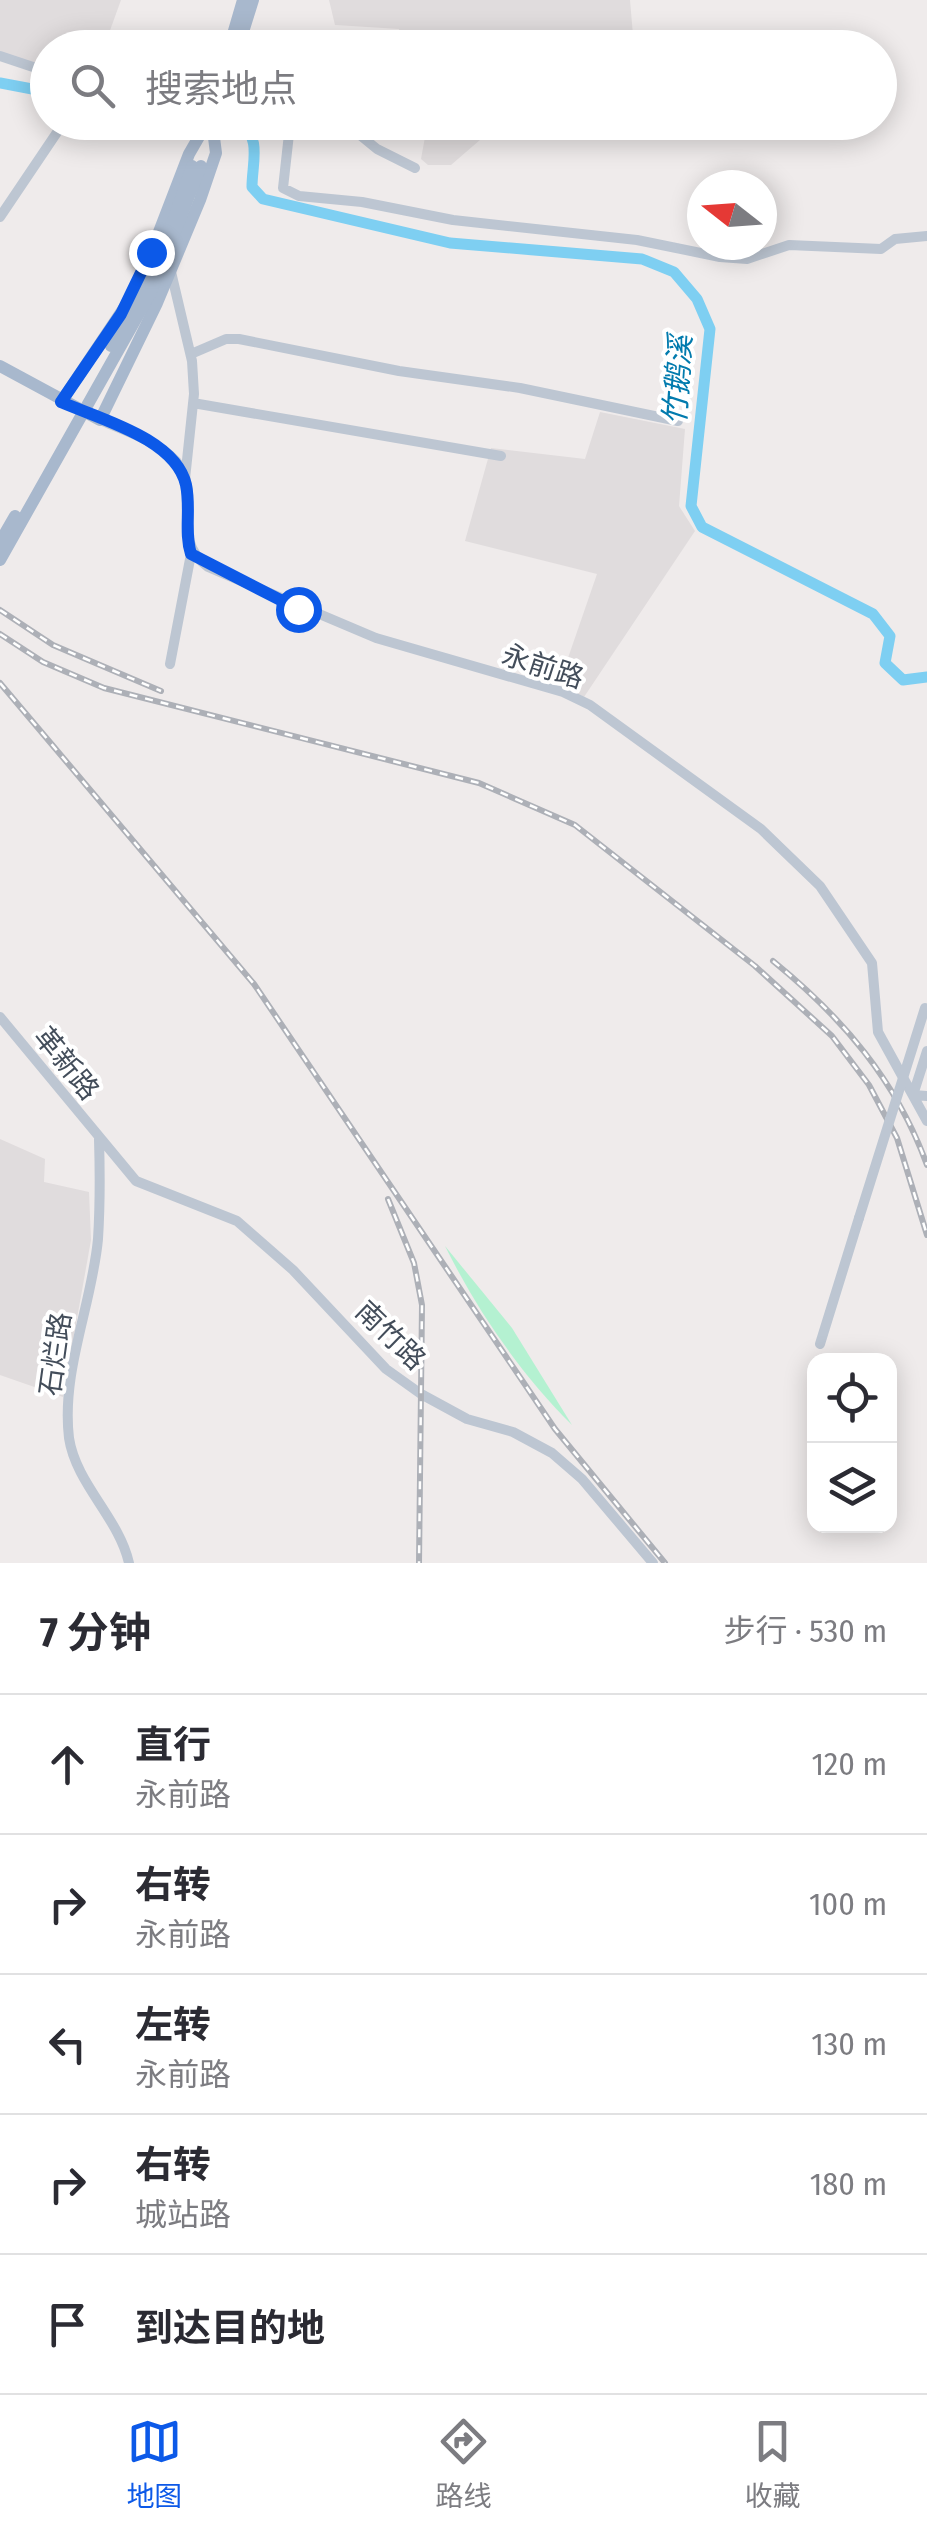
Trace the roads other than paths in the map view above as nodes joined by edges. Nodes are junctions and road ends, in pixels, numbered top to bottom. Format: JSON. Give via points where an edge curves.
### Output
{"nodes":[{"id":1,"x":244,"y":0,"type":"edge"},
{"id":2,"x":253,"y":0,"type":"edge"},
{"id":3,"x":235,"y":30,"type":"edge"},
{"id":4,"x":244,"y":30,"type":"edge"},
{"id":5,"x":0,"y":56,"type":"edge"},
{"id":6,"x":30,"y":66,"type":"edge"},
{"id":7,"x":52,"y":140,"type":"edge"},
{"id":8,"x":199,"y":140,"type":"edge"},
{"id":9,"x":205,"y":140,"type":"edge"},
{"id":10,"x":213,"y":140,"type":"edge"},
{"id":11,"x":286,"y":140,"type":"edge"},
{"id":12,"x":365,"y":140,"type":"edge"},
{"id":13,"x":196,"y":166,"type":"junction"},
{"id":14,"x":415,"y":168,"type":"dead end"},
{"id":15,"x":0,"y":217,"type":"edge"},
{"id":16,"x":927,"y":236,"type":"edge"},
{"id":17,"x":171,"y":272,"type":"junction"},
{"id":18,"x":190,"y":354,"type":"junction"},
{"id":19,"x":0,"y":366,"type":"edge"},
{"id":20,"x":61,"y":402,"type":"junction"},
{"id":21,"x":194,"y":403,"type":"junction"},
{"id":22,"x":100,"y":420,"type":"junction"},
{"id":23,"x":678,"y":421,"type":"dead end"},
{"id":24,"x":501,"y":456,"type":"dead end"},
{"id":25,"x":185,"y":480,"type":"junction"},
{"id":26,"x":0,"y":542,"type":"edge"},
{"id":27,"x":191,"y":554,"type":"junction"},
{"id":28,"x":0,"y":560,"type":"edge"},
{"id":29,"x":170,"y":664,"type":"dead end"},
{"id":30,"x":926,"y":1006,"type":"edge"},
{"id":31,"x":0,"y":1018,"type":"edge"},
{"id":32,"x":927,"y":1052,"type":"edge"},
{"id":33,"x":913,"y":1095,"type":"junction"},
{"id":34,"x":927,"y":1096,"type":"edge"},
{"id":35,"x":927,"y":1121,"type":"edge"},
{"id":36,"x":98,"y":1138,"type":"junction"},
{"id":37,"x":820,"y":1344,"type":"dead end"},
{"id":38,"x":130,"y":1563,"type":"edge"},
{"id":39,"x":653,"y":1563,"type":"edge"}],
"edges":[{"from":1,"to":3,"type":"main road"},
{"from":2,"to":4,"type":"main road"},
{"from":5,"to":6,"type":"street"},
{"from":7,"to":15,"type":"street"},
{"from":8,"to":20,"type":"main road","via":[[135,288]]},
{"from":9,"to":13,"type":"main road"},
{"from":10,"to":17,"type":"main road","via":[[216,153]]},
{"from":11,"to":16,"type":"street","via":[[284,188],[299,196],[453,220],[747,258],[789,245],[881,249],[894,239]]},
{"from":12,"to":14,"type":"street"},
{"from":13,"to":26,"type":"main road","bridge":true,"via":[[142,289]]},
{"from":13,"to":28,"type":"main road","bridge":true,"via":[[150,294]]},
{"from":17,"to":18,"type":"street"},
{"from":17,"to":22,"type":"main road"},
{"from":18,"to":21,"type":"street"},
{"from":18,"to":23,"type":"street","via":[[240,339]]},
{"from":19,"to":20,"type":"main road"},
{"from":20,"to":22,"type":"main road"},
{"from":21,"to":24,"type":"street"},
{"from":21,"to":25,"type":"street"},
{"from":22,"to":25,"type":"street","via":[[160,449]]},
{"from":25,"to":27,"type":"street"},
{"from":27,"to":29,"type":"street"},
{"from":27,"to":33,"type":"street","name":"永前路","via":[[298,609],[590,705],[761,829],[820,886],[872,963],[878,1032]]},
{"from":30,"to":37,"type":"street","bridge":true},
{"from":31,"to":36,"type":"street","name":"革新路"},
{"from":32,"to":33,"type":"street"},
{"from":33,"to":34,"type":"street"},
{"from":33,"to":35,"type":"street","name":"永前路"},
{"from":36,"to":38,"type":"street","name":"石烂路","via":[[98,1240],[69,1393],[70,1441]]},
{"from":36,"to":39,"type":"street","name":"南竹路","via":[[136,1181],[237,1221],[386,1369],[467,1419],[552,1452]]}]}
